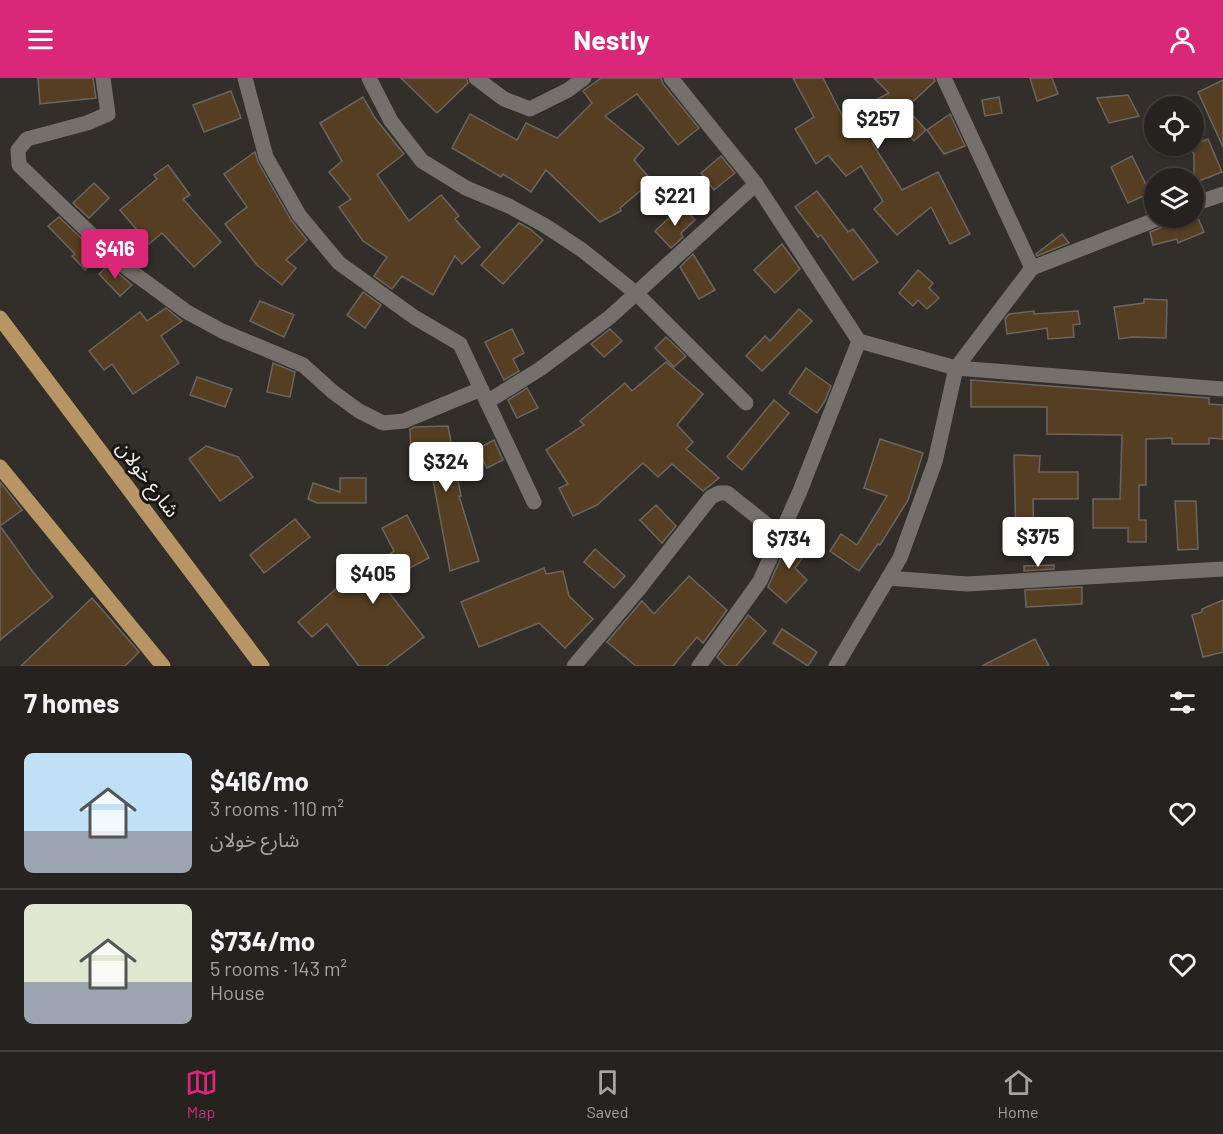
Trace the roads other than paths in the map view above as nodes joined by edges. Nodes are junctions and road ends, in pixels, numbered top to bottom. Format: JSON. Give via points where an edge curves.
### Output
{"nodes":[{"id":1,"x":103,"y":78,"type":"edge"},
{"id":2,"x":245,"y":78,"type":"edge"},
{"id":3,"x":369,"y":78,"type":"edge"},
{"id":4,"x":476,"y":78,"type":"edge"},
{"id":5,"x":584,"y":78,"type":"edge"},
{"id":6,"x":944,"y":78,"type":"edge"},
{"id":7,"x":679,"y":81,"type":"edge"},
{"id":8,"x":756,"y":184,"type":"junction"},
{"id":9,"x":1223,"y":194,"type":"edge"},
{"id":10,"x":1204,"y":201,"type":"edge"},
{"id":11,"x":1144,"y":224,"type":"edge"},
{"id":12,"x":1032,"y":268,"type":"junction"},
{"id":13,"x":637,"y":294,"type":"junction"},
{"id":14,"x":0,"y":318,"type":"edge"},
{"id":15,"x":859,"y":341,"type":"junction"},
{"id":16,"x":956,"y":369,"type":"junction"},
{"id":17,"x":1223,"y":390,"type":"edge"},
{"id":18,"x":484,"y":396,"type":"junction"},
{"id":19,"x":746,"y":403,"type":"dead end"},
{"id":20,"x":0,"y":467,"type":"edge"},
{"id":21,"x":534,"y":502,"type":"dead end"},
{"id":22,"x":780,"y":535,"type":"junction"},
{"id":23,"x":1223,"y":569,"type":"edge"},
{"id":24,"x":888,"y":578,"type":"junction"},
{"id":25,"x":163,"y":666,"type":"edge"},
{"id":26,"x":262,"y":666,"type":"edge"},
{"id":27,"x":574,"y":666,"type":"edge"},
{"id":28,"x":699,"y":666,"type":"edge"},
{"id":29,"x":836,"y":666,"type":"edge"}],
"edges":[{"from":1,"to":18,"type":"street","via":[[108,114],[27,139],[18,150],[19,165],[124,266],[187,312],[222,331],[303,364],[333,392],[383,423],[404,421]]},
{"from":2,"to":18,"type":"street","via":[[266,157],[299,215],[339,263],[414,317],[460,344]]},
{"from":3,"to":13,"type":"street","via":[[391,121],[422,161],[466,188],[544,225]]},
{"from":4,"to":5,"type":"street","via":[[504,99],[530,109]]},
{"from":6,"to":12,"type":"street"},
{"from":7,"to":8,"type":"street"},
{"from":8,"to":13,"type":"street"},
{"from":8,"to":15,"type":"street"},
{"from":9,"to":10,"type":"street"},
{"from":11,"to":12,"type":"street"},
{"from":12,"to":16,"type":"street"},
{"from":13,"to":18,"type":"street","via":[[540,369]]},
{"from":13,"to":19,"type":"street"},
{"from":14,"to":26,"type":"main road","name":"شارع خولان"},
{"from":15,"to":16,"type":"street"},
{"from":15,"to":22,"type":"street"},
{"from":16,"to":17,"type":"street"},
{"from":16,"to":24,"type":"street","via":[[935,462],[900,558]]},
{"from":18,"to":21,"type":"street"},
{"from":20,"to":25,"type":"main road"},
{"from":22,"to":27,"type":"street","via":[[727,493],[711,497]]},
{"from":22,"to":28,"type":"street","via":[[760,581]]},
{"from":23,"to":24,"type":"street","via":[[967,584]]},
{"from":24,"to":29,"type":"street"}]}
